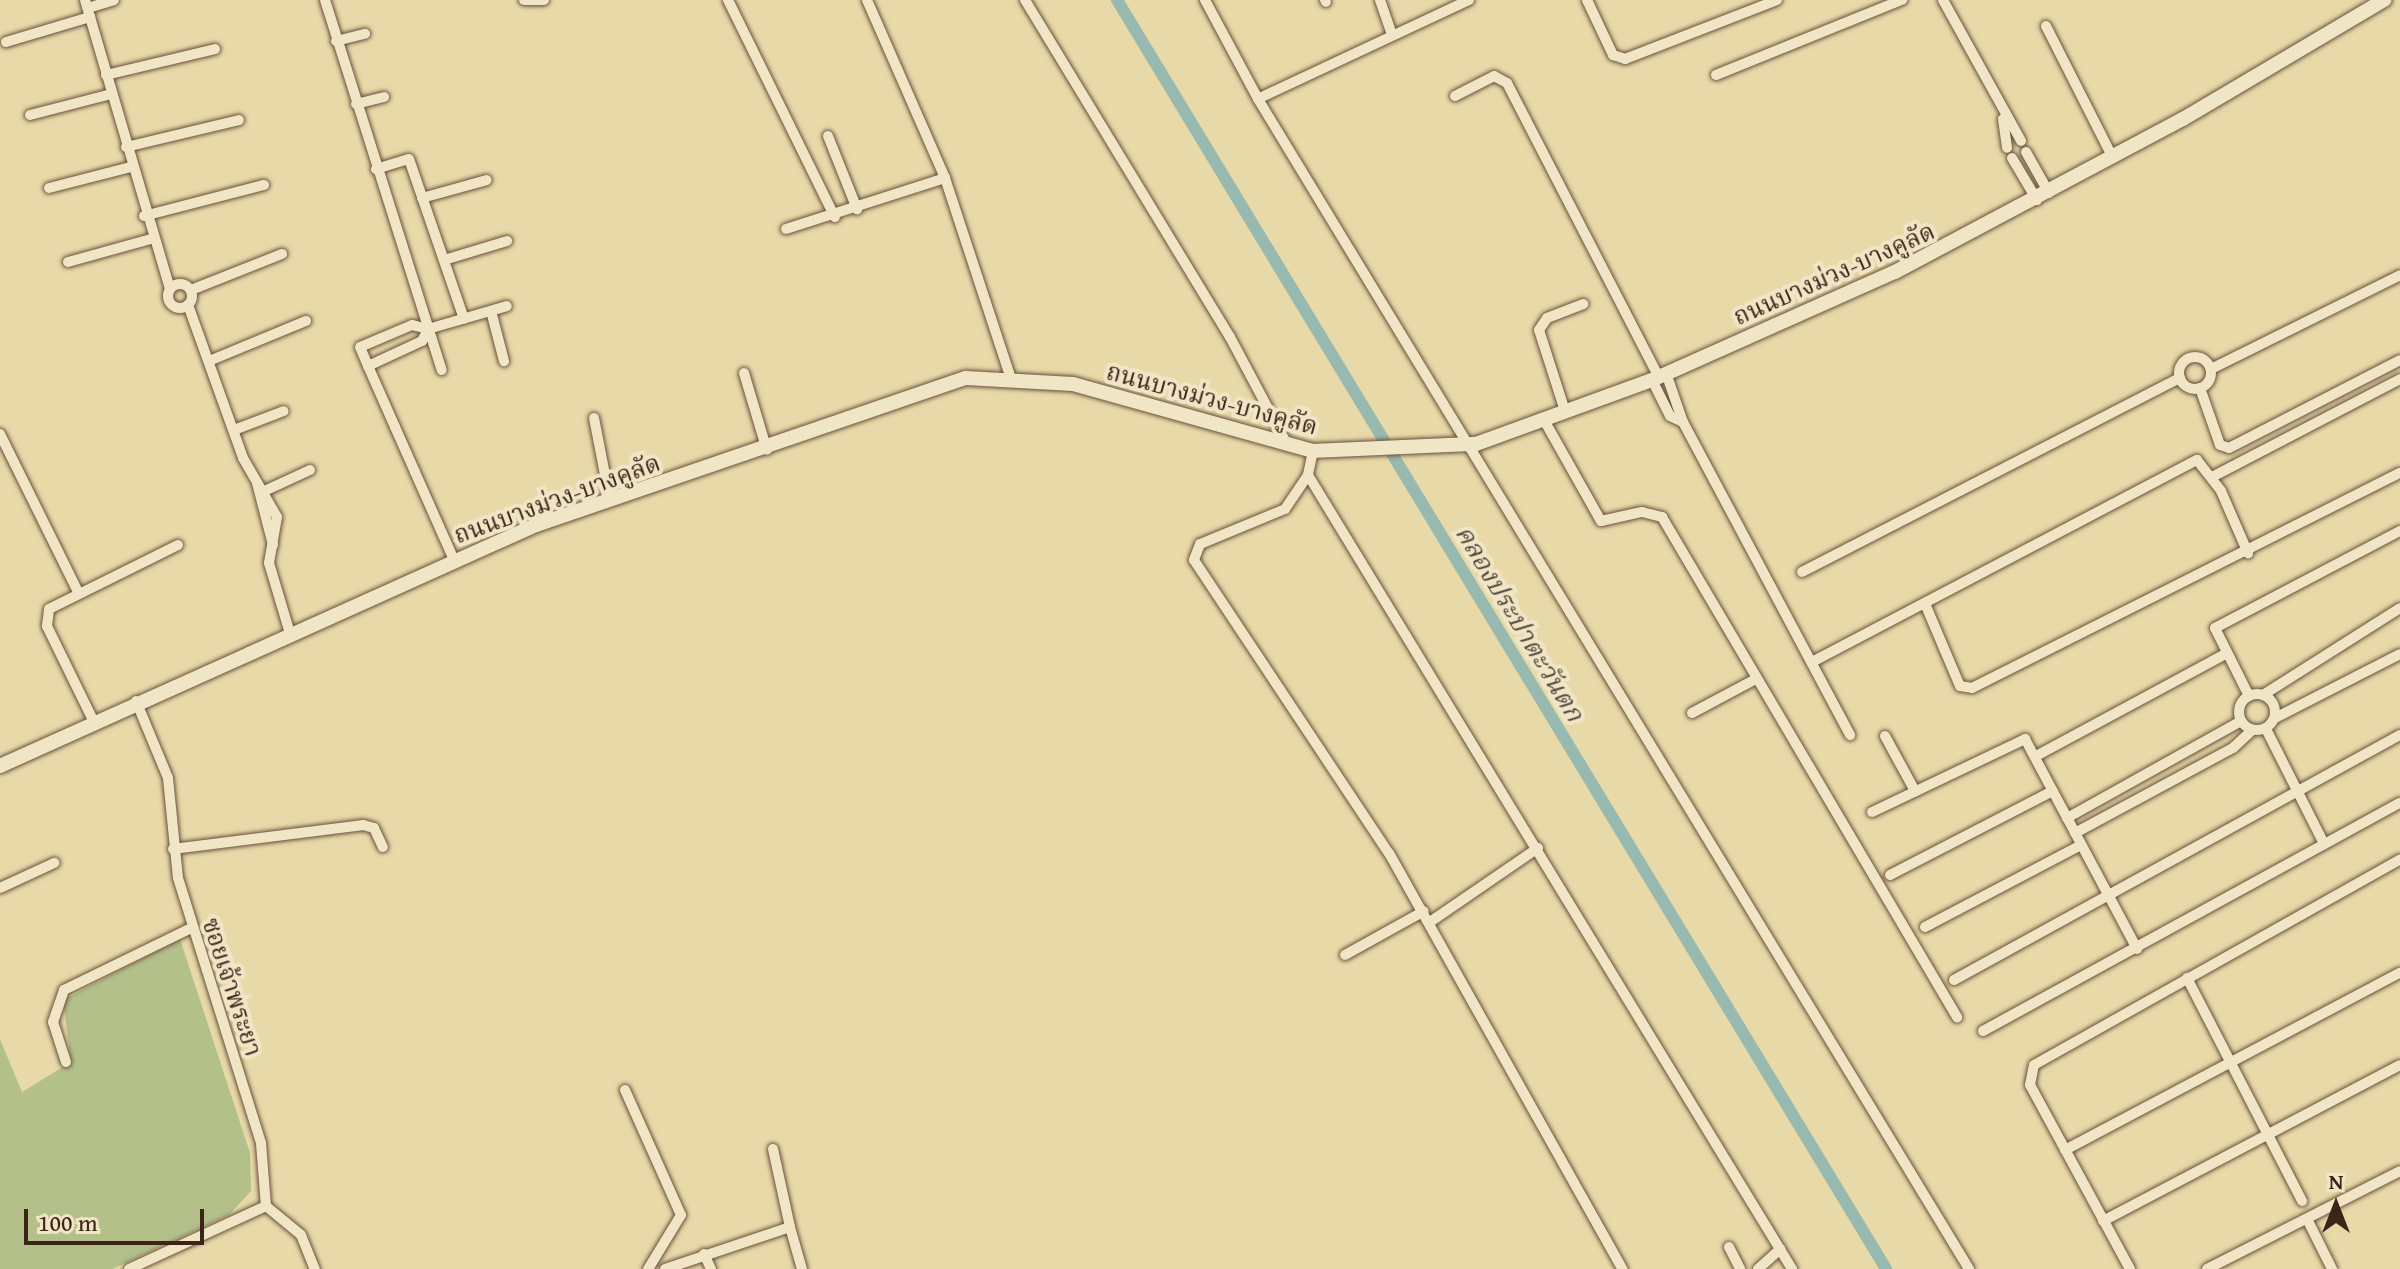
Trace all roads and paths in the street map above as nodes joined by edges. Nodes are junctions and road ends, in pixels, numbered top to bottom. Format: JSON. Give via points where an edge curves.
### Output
{"nodes":[{"id":1,"x":114,"y":0,"type":"edge"},
{"id":2,"x":325,"y":0,"type":"edge"},
{"id":3,"x":524,"y":0,"type":"edge"},
{"id":4,"x":544,"y":0,"type":"edge"},
{"id":5,"x":728,"y":0,"type":"edge"},
{"id":6,"x":867,"y":0,"type":"edge"},
{"id":7,"x":1025,"y":0,"type":"edge"},
{"id":8,"x":1205,"y":0,"type":"edge"},
{"id":9,"x":1380,"y":0,"type":"edge"},
{"id":10,"x":1469,"y":0,"type":"edge"},
{"id":11,"x":1587,"y":0,"type":"edge"},
{"id":12,"x":1777,"y":0,"type":"edge"},
{"id":13,"x":1902,"y":0,"type":"edge"},
{"id":14,"x":1943,"y":0,"type":"edge"},
{"id":15,"x":2384,"y":0,"type":"edge"},
{"id":16,"x":88,"y":8,"type":"edge"},
{"id":17,"x":2046,"y":26,"type":"dead end"},
{"id":18,"x":365,"y":34,"type":"dead end"},
{"id":19,"x":1392,"y":35,"type":"junction"},
{"id":20,"x":336,"y":41,"type":"junction"},
{"id":21,"x":6,"y":42,"type":"dead end"},
{"id":22,"x":215,"y":49,"type":"dead end"},
{"id":23,"x":106,"y":75,"type":"junction"},
{"id":24,"x":1716,"y":75,"type":"dead end"},
{"id":25,"x":111,"y":94,"type":"junction"},
{"id":26,"x":1455,"y":96,"type":"dead end"},
{"id":27,"x":384,"y":97,"type":"dead end"},
{"id":28,"x":1258,"y":99,"type":"junction"},
{"id":29,"x":356,"y":104,"type":"junction"},
{"id":30,"x":30,"y":115,"type":"dead end"},
{"id":31,"x":2003,"y":119,"type":"junction"},
{"id":32,"x":239,"y":120,"type":"dead end"},
{"id":33,"x":828,"y":136,"type":"dead end"},
{"id":34,"x":2021,"y":141,"type":"dead end"},
{"id":35,"x":126,"y":147,"type":"junction"},
{"id":36,"x":2026,"y":152,"type":"dead end"},
{"id":37,"x":2113,"y":158,"type":"junction"},
{"id":38,"x":131,"y":167,"type":"junction"},
{"id":39,"x":376,"y":169,"type":"junction"},
{"id":40,"x":945,"y":178,"type":"junction"},
{"id":41,"x":487,"y":180,"type":"dead end"},
{"id":42,"x":264,"y":185,"type":"dead end"},
{"id":43,"x":49,"y":188,"type":"dead end"},
{"id":44,"x":2043,"y":196,"type":"junction"},
{"id":45,"x":422,"y":198,"type":"junction"},
{"id":46,"x":857,"y":209,"type":"junction"},
{"id":47,"x":144,"y":216,"type":"junction"},
{"id":48,"x":835,"y":217,"type":"junction"},
{"id":49,"x":786,"y":229,"type":"dead end"},
{"id":50,"x":151,"y":239,"type":"junction"},
{"id":51,"x":507,"y":241,"type":"dead end"},
{"id":52,"x":282,"y":254,"type":"dead end"},
{"id":53,"x":444,"y":260,"type":"junction"},
{"id":54,"x":68,"y":262,"type":"dead end"},
{"id":55,"x":2400,"y":275,"type":"edge"},
{"id":56,"x":170,"y":288,"type":"junction"},
{"id":57,"x":191,"y":290,"type":"junction"},
{"id":58,"x":1583,"y":304,"type":"dead end"},
{"id":59,"x":188,"y":305,"type":"junction"},
{"id":60,"x":507,"y":306,"type":"dead end"},
{"id":61,"x":491,"y":311,"type":"junction"},
{"id":62,"x":464,"y":319,"type":"junction"},
{"id":63,"x":306,"y":321,"type":"dead end"},
{"id":64,"x":428,"y":329,"type":"junction"},
{"id":65,"x":2400,"y":360,"type":"edge"},
{"id":66,"x":209,"y":361,"type":"junction"},
{"id":67,"x":504,"y":361,"type":"dead end"},
{"id":68,"x":368,"y":366,"type":"junction"},
{"id":69,"x":2211,"y":369,"type":"junction"},
{"id":70,"x":442,"y":370,"type":"dead end"},
{"id":71,"x":744,"y":373,"type":"dead end"},
{"id":72,"x":1010,"y":376,"type":"junction"},
{"id":73,"x":1659,"y":376,"type":"junction"},
{"id":74,"x":2180,"y":378,"type":"junction"},
{"id":75,"x":2400,"y":379,"type":"edge"},
{"id":76,"x":2200,"y":388,"type":"junction"},
{"id":77,"x":284,"y":411,"type":"dead end"},
{"id":78,"x":1565,"y":411,"type":"junction"},
{"id":79,"x":594,"y":418,"type":"dead end"},
{"id":80,"x":1544,"y":420,"type":"junction"},
{"id":81,"x":234,"y":430,"type":"junction"},
{"id":82,"x":0,"y":434,"type":"edge"},
{"id":83,"x":1289,"y":447,"type":"junction"},
{"id":84,"x":1463,"y":447,"type":"junction"},
{"id":85,"x":767,"y":450,"type":"junction"},
{"id":86,"x":1313,"y":451,"type":"junction"},
{"id":87,"x":310,"y":470,"type":"dead end"},
{"id":88,"x":2400,"y":473,"type":"edge"},
{"id":89,"x":1308,"y":475,"type":"junction"},
{"id":90,"x":2212,"y":477,"type":"junction"},
{"id":91,"x":260,"y":489,"type":"junction"},
{"id":92,"x":610,"y":500,"type":"junction"},
{"id":93,"x":2400,"y":531,"type":"edge"},
{"id":94,"x":178,"y":545,"type":"dead end"},
{"id":95,"x":2248,"y":553,"type":"junction"},
{"id":96,"x":454,"y":560,"type":"junction"},
{"id":97,"x":1802,"y":572,"type":"dead end"},
{"id":98,"x":78,"y":592,"type":"junction"},
{"id":99,"x":1926,"y":606,"type":"junction"},
{"id":100,"x":2400,"y":608,"type":"edge"},
{"id":101,"x":289,"y":630,"type":"junction"},
{"id":102,"x":2227,"y":653,"type":"junction"},
{"id":103,"x":2400,"y":654,"type":"edge"},
{"id":104,"x":1812,"y":662,"type":"junction"},
{"id":105,"x":1756,"y":679,"type":"junction"},
{"id":106,"x":2263,"y":695,"type":"junction"},
{"id":107,"x":2249,"y":696,"type":"junction"},
{"id":108,"x":136,"y":701,"type":"junction"},
{"id":109,"x":1692,"y":713,"type":"dead end"},
{"id":110,"x":2275,"y":718,"type":"junction"},
{"id":111,"x":93,"y":720,"type":"junction"},
{"id":112,"x":2241,"y":721,"type":"junction"},
{"id":113,"x":2266,"y":729,"type":"junction"},
{"id":114,"x":2252,"y":730,"type":"junction"},
{"id":115,"x":1850,"y":735,"type":"dead end"},
{"id":116,"x":2400,"y":735,"type":"edge"},
{"id":117,"x":1885,"y":736,"type":"dead end"},
{"id":118,"x":2036,"y":756,"type":"junction"},
{"id":119,"x":0,"y":766,"type":"edge"},
{"id":120,"x":2164,"y":766,"type":"junction"},
{"id":121,"x":2172,"y":781,"type":"junction"},
{"id":122,"x":1915,"y":791,"type":"junction"},
{"id":123,"x":2053,"y":791,"type":"junction"},
{"id":124,"x":2296,"y":791,"type":"junction"},
{"id":125,"x":2400,"y":803,"type":"edge"},
{"id":126,"x":1872,"y":812,"type":"dead end"},
{"id":127,"x":2067,"y":818,"type":"junction"},
{"id":128,"x":2075,"y":833,"type":"junction"},
{"id":129,"x":2324,"y":844,"type":"junction"},
{"id":130,"x":2081,"y":845,"type":"junction"},
{"id":131,"x":383,"y":847,"type":"dead end"},
{"id":132,"x":1538,"y":848,"type":"junction"},
{"id":133,"x":173,"y":849,"type":"junction"},
{"id":134,"x":2400,"y":860,"type":"edge"},
{"id":135,"x":54,"y":863,"type":"dead end"},
{"id":136,"x":1890,"y":875,"type":"dead end"},
{"id":137,"x":0,"y":888,"type":"edge"},
{"id":138,"x":2109,"y":898,"type":"junction"},
{"id":139,"x":1424,"y":911,"type":"junction"},
{"id":140,"x":1430,"y":922,"type":"junction"},
{"id":141,"x":1925,"y":927,"type":"dead end"},
{"id":142,"x":191,"y":928,"type":"junction"},
{"id":143,"x":2137,"y":949,"type":"junction"},
{"id":144,"x":1345,"y":955,"type":"dead end"},
{"id":145,"x":2400,"y":973,"type":"edge"},
{"id":146,"x":2187,"y":978,"type":"junction"},
{"id":147,"x":1954,"y":980,"type":"dead end"},
{"id":148,"x":1957,"y":1017,"type":"dead end"},
{"id":149,"x":1983,"y":1031,"type":"dead end"},
{"id":150,"x":2231,"y":1060,"type":"junction"},
{"id":151,"x":66,"y":1062,"type":"dead end"},
{"id":152,"x":2400,"y":1065,"type":"edge"},
{"id":153,"x":625,"y":1090,"type":"dead end"},
{"id":154,"x":2270,"y":1131,"type":"junction"},
{"id":155,"x":773,"y":1149,"type":"dead end"},
{"id":156,"x":2065,"y":1150,"type":"junction"},
{"id":157,"x":2400,"y":1171,"type":"edge"},
{"id":158,"x":2302,"y":1201,"type":"dead end"},
{"id":159,"x":266,"y":1206,"type":"junction"},
{"id":160,"x":2307,"y":1219,"type":"junction"},
{"id":161,"x":2103,"y":1221,"type":"junction"},
{"id":162,"x":790,"y":1227,"type":"junction"},
{"id":163,"x":1729,"y":1247,"type":"dead end"},
{"id":164,"x":1780,"y":1249,"type":"junction"},
{"id":165,"x":704,"y":1254,"type":"junction"},
{"id":166,"x":129,"y":1269,"type":"edge"},
{"id":167,"x":315,"y":1269,"type":"edge"},
{"id":168,"x":648,"y":1269,"type":"edge"},
{"id":169,"x":665,"y":1269,"type":"edge"},
{"id":170,"x":711,"y":1269,"type":"edge"},
{"id":171,"x":802,"y":1269,"type":"edge"},
{"id":172,"x":1622,"y":1269,"type":"edge"},
{"id":173,"x":1740,"y":1269,"type":"edge"},
{"id":174,"x":1758,"y":1269,"type":"edge"},
{"id":175,"x":1792,"y":1269,"type":"edge"},
{"id":176,"x":1969,"y":1269,"type":"edge"},
{"id":177,"x":2130,"y":1269,"type":"edge"},
{"id":178,"x":2207,"y":1269,"type":"edge"},
{"id":179,"x":2332,"y":1269,"type":"edge"}],
"edges":[{"from":1,"to":16,"type":"street"},
{"from":2,"to":20,"type":"street"},
{"from":3,"to":4,"type":"street"},
{"from":5,"to":48,"type":"street"},
{"from":6,"to":40,"type":"street"},
{"from":7,"to":83,"type":"street","via":[[1230,337]]},
{"from":8,"to":28,"type":"street"},
{"from":9,"to":19,"type":"street"},
{"from":10,"to":19,"type":"street"},
{"from":11,"to":12,"type":"street","via":[[1613,55],[1625,59]]},
{"from":13,"to":24,"type":"street"},
{"from":14,"to":31,"type":"street"},
{"from":15,"to":37,"type":"street","name":"ถนนบางม่วง-บางคูลัด"},
{"from":16,"to":21,"type":"street"},
{"from":16,"to":23,"type":"street"},
{"from":17,"to":37,"type":"street"},
{"from":18,"to":20,"type":"street"},
{"from":19,"to":28,"type":"street"},
{"from":20,"to":29,"type":"street"},
{"from":22,"to":23,"type":"street"},
{"from":23,"to":25,"type":"street"},
{"from":25,"to":30,"type":"street"},
{"from":25,"to":35,"type":"street"},
{"from":26,"to":73,"type":"street","via":[[1494,76],[1507,83]]},
{"from":27,"to":29,"type":"street"},
{"from":28,"to":84,"type":"street"},
{"from":29,"to":39,"type":"street"},
{"from":31,"to":34,"type":"street"},
{"from":31,"to":44,"type":"street","via":[[2010,153]]},
{"from":32,"to":35,"type":"street"},
{"from":33,"to":46,"type":"street"},
{"from":35,"to":38,"type":"street"},
{"from":36,"to":44,"type":"street"},
{"from":37,"to":44,"type":"street","name":"ถนนบางม่วง-บางคูลัด"},
{"from":38,"to":43,"type":"street"},
{"from":38,"to":47,"type":"street"},
{"from":39,"to":45,"type":"street","via":[[409,159]]},
{"from":39,"to":64,"type":"street"},
{"from":40,"to":46,"type":"street"},
{"from":40,"to":72,"type":"street"},
{"from":41,"to":45,"type":"street"},
{"from":42,"to":47,"type":"street"},
{"from":44,"to":73,"type":"street","name":"ถนนบางม่วง-บางคูลัด","via":[[1895,272]]},
{"from":45,"to":53,"type":"street"},
{"from":46,"to":48,"type":"street"},
{"from":47,"to":50,"type":"street"},
{"from":48,"to":49,"type":"street"},
{"from":50,"to":54,"type":"street"},
{"from":50,"to":56,"type":"street"},
{"from":51,"to":53,"type":"street"},
{"from":52,"to":57,"type":"street"},
{"from":53,"to":62,"type":"street"},
{"from":55,"to":69,"type":"street"},
{"from":56,"to":57,"type":"street"},
{"from":56,"to":59,"type":"street","via":[[171,305]]},
{"from":57,"to":59,"type":"street"},
{"from":58,"to":78,"type":"street","via":[[1547,318],[1539,330]]},
{"from":59,"to":66,"type":"street"},
{"from":60,"to":61,"type":"street"},
{"from":61,"to":62,"type":"street"},
{"from":61,"to":67,"type":"street"},
{"from":62,"to":64,"type":"street"},
{"from":63,"to":66,"type":"street"},
{"from":64,"to":68,"type":"street","via":[[422,341]]},
{"from":64,"to":68,"type":"street","via":[[412,325],[360,347]]},
{"from":64,"to":70,"type":"street"},
{"from":65,"to":76,"type":"street","via":[[2229,448],[2220,445]]},
{"from":66,"to":81,"type":"street"},
{"from":68,"to":96,"type":"street"},
{"from":69,"to":74,"type":"street","via":[[2191,358]]},
{"from":69,"to":76,"type":"street"},
{"from":71,"to":85,"type":"street"},
{"from":72,"to":83,"type":"street","name":"ถนนบางม่วง-บางคูลัด","via":[[1073,384]]},
{"from":72,"to":85,"type":"street","name":"ถนนบางม่วง-บางคูลัด","via":[[966,378]]},
{"from":73,"to":78,"type":"street","name":"ถนนบางม่วง-บางคูลัด"},
{"from":73,"to":104,"type":"street"},
{"from":74,"to":76,"type":"street"},
{"from":74,"to":97,"type":"street"},
{"from":75,"to":90,"type":"street"},
{"from":77,"to":81,"type":"street"},
{"from":78,"to":80,"type":"street","name":"ถนนบางม่วง-บางคูลัด"},
{"from":79,"to":92,"type":"street"},
{"from":80,"to":84,"type":"street","name":"ถนนบางม่วง-บางคูลัด"},
{"from":80,"to":105,"type":"street","via":[[1601,521],[1642,512],[1662,517]]},
{"from":81,"to":91,"type":"street"},
{"from":82,"to":98,"type":"street"},
{"from":83,"to":86,"type":"street","name":"ถนนบางม่วง-บางคูลัด"},
{"from":84,"to":86,"type":"street","name":"ถนนบางม่วง-บางคูลัด"},
{"from":84,"to":176,"type":"street"},
{"from":85,"to":92,"type":"street","name":"ถนนบางม่วง-บางคูลัด"},
{"from":86,"to":89,"type":"street"},
{"from":87,"to":91,"type":"street"},
{"from":88,"to":95,"type":"street"},
{"from":89,"to":132,"type":"street"},
{"from":89,"to":139,"type":"street","via":[[1285,509],[1200,544],[1192,555]]},
{"from":90,"to":95,"type":"street"},
{"from":90,"to":99,"type":"street","via":[[2197,460]]},
{"from":91,"to":101,"type":"street","via":[[277,517],[271,574]]},
{"from":92,"to":96,"type":"street","name":"ถนนบางม่วง-บางคูลัด"},
{"from":93,"to":102,"type":"street","via":[[2215,628]]},
{"from":94,"to":98,"type":"street"},
{"from":95,"to":99,"type":"street","via":[[1972,688],[1960,686]]},
{"from":96,"to":101,"type":"street","name":"ถนนบางม่วง-บางคูลัด"},
{"from":98,"to":111,"type":"street","via":[[46,617]]},
{"from":99,"to":104,"type":"street"},
{"from":100,"to":106,"type":"street"},
{"from":101,"to":108,"type":"street","name":"ถนนบางม่วง-บางคูลัด"},
{"from":102,"to":107,"type":"street"},
{"from":102,"to":118,"type":"street"},
{"from":103,"to":110,"type":"street"},
{"from":104,"to":115,"type":"street"},
{"from":105,"to":109,"type":"street"},
{"from":105,"to":148,"type":"street"},
{"from":106,"to":107,"type":"street"},
{"from":106,"to":110,"type":"street"},
{"from":107,"to":112,"type":"street"},
{"from":108,"to":111,"type":"street","name":"ถนนบางม่วง-บางคูลัด"},
{"from":108,"to":133,"type":"street","name":"ซอยเจ้าพระยา","via":[[168,778]]},
{"from":110,"to":113,"type":"street"},
{"from":111,"to":119,"type":"street","name":"ถนนบางม่วง-บางคูลัด"},
{"from":112,"to":114,"type":"street"},
{"from":112,"to":120,"type":"street"},
{"from":113,"to":114,"type":"street"},
{"from":113,"to":124,"type":"street"},
{"from":114,"to":121,"type":"street"},
{"from":116,"to":124,"type":"street"},
{"from":117,"to":122,"type":"street"},
{"from":118,"to":122,"type":"street","via":[[2021,738]]},
{"from":118,"to":123,"type":"street"},
{"from":120,"to":121,"type":"street"},
{"from":120,"to":127,"type":"street"},
{"from":121,"to":128,"type":"street"},
{"from":122,"to":126,"type":"street"},
{"from":123,"to":127,"type":"street"},
{"from":123,"to":136,"type":"street"},
{"from":124,"to":129,"type":"street"},
{"from":124,"to":138,"type":"street"},
{"from":125,"to":129,"type":"street"},
{"from":127,"to":128,"type":"street"},
{"from":128,"to":130,"type":"street"},
{"from":129,"to":143,"type":"street"},
{"from":130,"to":138,"type":"street"},
{"from":130,"to":141,"type":"street"},
{"from":131,"to":133,"type":"street","via":[[374,828],[363,825]]},
{"from":132,"to":140,"type":"street"},
{"from":132,"to":164,"type":"street"},
{"from":133,"to":142,"type":"street","name":"ซอยเจ้าพระยา"},
{"from":134,"to":146,"type":"street"},
{"from":135,"to":137,"type":"street"},
{"from":138,"to":143,"type":"street"},
{"from":138,"to":147,"type":"street"},
{"from":139,"to":140,"type":"street"},
{"from":139,"to":144,"type":"street"},
{"from":140,"to":172,"type":"street"},
{"from":142,"to":151,"type":"street","via":[[64,990],[53,1022]]},
{"from":142,"to":159,"type":"street","name":"ซอยเจ้าพระยา","via":[[261,1143]]},
{"from":143,"to":149,"type":"street"},
{"from":145,"to":150,"type":"street"},
{"from":146,"to":150,"type":"street"},
{"from":146,"to":156,"type":"street","via":[[2034,1065],[2030,1085]]},
{"from":150,"to":154,"type":"street"},
{"from":150,"to":156,"type":"street"},
{"from":152,"to":154,"type":"street"},
{"from":153,"to":168,"type":"street","via":[[681,1215]]},
{"from":154,"to":158,"type":"street"},
{"from":154,"to":161,"type":"street"},
{"from":155,"to":162,"type":"street"},
{"from":156,"to":161,"type":"street"},
{"from":157,"to":160,"type":"street"},
{"from":159,"to":166,"type":"street"},
{"from":159,"to":167,"type":"street","via":[[301,1235]]},
{"from":160,"to":178,"type":"street"},
{"from":160,"to":179,"type":"street"},
{"from":161,"to":177,"type":"street"},
{"from":162,"to":165,"type":"street"},
{"from":162,"to":171,"type":"street"},
{"from":163,"to":173,"type":"street"},
{"from":164,"to":174,"type":"street"},
{"from":164,"to":175,"type":"street"},
{"from":165,"to":169,"type":"street"},
{"from":165,"to":170,"type":"street"}]}
